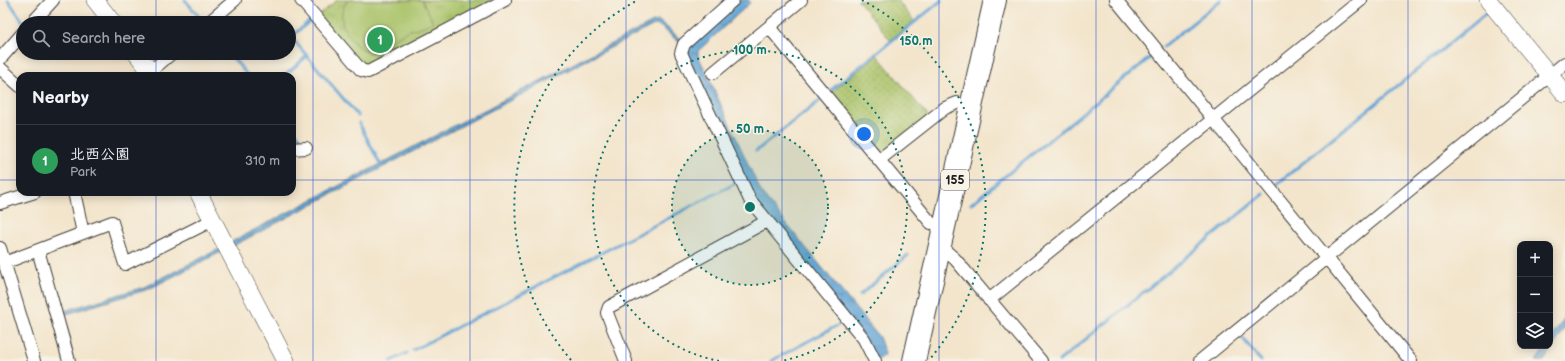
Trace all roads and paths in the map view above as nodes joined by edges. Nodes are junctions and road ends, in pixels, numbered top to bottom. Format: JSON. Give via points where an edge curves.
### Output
{"nodes":[{"id":1,"x":53,"y":0,"type":"edge"},
{"id":2,"x":95,"y":0,"type":"edge"},
{"id":3,"x":235,"y":0,"type":"edge"},
{"id":4,"x":301,"y":0,"type":"edge"},
{"id":5,"x":505,"y":0,"type":"edge"},
{"id":6,"x":733,"y":0,"type":"edge"},
{"id":7,"x":801,"y":0,"type":"edge"},
{"id":8,"x":980,"y":0,"type":"edge"},
{"id":9,"x":995,"y":0,"type":"edge"},
{"id":10,"x":1116,"y":0,"type":"edge"},
{"id":11,"x":1361,"y":0,"type":"edge"},
{"id":12,"x":1488,"y":0,"type":"edge"},
{"id":13,"x":38,"y":16,"type":"edge"},
{"id":14,"x":108,"y":16,"type":"edge"},
{"id":15,"x":216,"y":16,"type":"edge"},
{"id":16,"x":769,"y":27,"type":"junction"},
{"id":17,"x":16,"y":41,"type":"edge"},
{"id":18,"x":0,"y":59,"type":"edge"},
{"id":19,"x":140,"y":60,"type":"edge"},
{"id":20,"x":164,"y":60,"type":"edge"},
{"id":21,"x":1565,"y":63,"type":"edge"},
{"id":22,"x":0,"y":68,"type":"edge"},
{"id":23,"x":148,"y":72,"type":"edge"},
{"id":24,"x":151,"y":72,"type":"edge"},
{"id":25,"x":713,"y":73,"type":"dead end"},
{"id":26,"x":1550,"y":76,"type":"junction"},
{"id":27,"x":16,"y":82,"type":"edge"},
{"id":28,"x":1565,"y":94,"type":"edge"},
{"id":29,"x":957,"y":103,"type":"junction"},
{"id":30,"x":1213,"y":119,"type":"junction"},
{"id":31,"x":306,"y":148,"type":"dead end"},
{"id":32,"x":296,"y":149,"type":"edge"},
{"id":33,"x":879,"y":160,"type":"junction"},
{"id":34,"x":22,"y":196,"type":"edge"},
{"id":35,"x":75,"y":196,"type":"edge"},
{"id":36,"x":200,"y":196,"type":"edge"},
{"id":37,"x":0,"y":203,"type":"edge"},
{"id":38,"x":213,"y":220,"type":"junction"},
{"id":39,"x":768,"y":221,"type":"junction"},
{"id":40,"x":931,"y":223,"type":"junction"},
{"id":41,"x":83,"y":233,"type":"junction"},
{"id":42,"x":940,"y":246,"type":"junction"},
{"id":43,"x":0,"y":248,"type":"edge"},
{"id":44,"x":38,"y":250,"type":"junction"},
{"id":45,"x":1327,"y":258,"type":"junction"},
{"id":46,"x":4,"y":263,"type":"junction"},
{"id":47,"x":989,"y":300,"type":"junction"},
{"id":48,"x":34,"y":361,"type":"edge"},
{"id":49,"x":69,"y":361,"type":"edge"},
{"id":50,"x":286,"y":361,"type":"edge"},
{"id":51,"x":626,"y":361,"type":"edge"},
{"id":52,"x":875,"y":361,"type":"edge"},
{"id":53,"x":900,"y":361,"type":"edge"},
{"id":54,"x":914,"y":361,"type":"edge"},
{"id":55,"x":1041,"y":361,"type":"edge"},
{"id":56,"x":1200,"y":361,"type":"edge"},
{"id":57,"x":1411,"y":361,"type":"edge"}],
"edges":[{"from":1,"to":13,"type":"street"},
{"from":2,"to":14,"type":"street"},
{"from":3,"to":15,"type":"street"},
{"from":4,"to":5,"type":"street","via":[[361,70],[368,72]]},
{"from":6,"to":39,"type":"street","via":[[684,44],[681,53],[750,200]]},
{"from":7,"to":16,"type":"street"},
{"from":8,"to":29,"type":"highway","number":"155"},
{"from":9,"to":42,"type":"highway","number":"155"},
{"from":10,"to":30,"type":"street"},
{"from":11,"to":30,"type":"street"},
{"from":12,"to":26,"type":"street"},
{"from":16,"to":25,"type":"street"},
{"from":16,"to":33,"type":"street"},
{"from":17,"to":18,"type":"street"},
{"from":19,"to":23,"type":"street"},
{"from":20,"to":24,"type":"street"},
{"from":21,"to":26,"type":"street"},
{"from":22,"to":27,"type":"street"},
{"from":26,"to":28,"type":"street"},
{"from":26,"to":45,"type":"street"},
{"from":29,"to":33,"type":"street","via":[[945,108]]},
{"from":29,"to":40,"type":"highway","number":"155"},
{"from":30,"to":45,"type":"street"},
{"from":30,"to":47,"type":"street"},
{"from":31,"to":32,"type":"street"},
{"from":33,"to":40,"type":"street"},
{"from":34,"to":37,"type":"street"},
{"from":35,"to":41,"type":"street"},
{"from":36,"to":38,"type":"street"},
{"from":38,"to":41,"type":"street","via":[[125,264],[112,222]]},
{"from":38,"to":50,"type":"street"},
{"from":39,"to":51,"type":"street","via":[[608,307],[607,313]]},
{"from":39,"to":52,"type":"street","via":[[860,334]]},
{"from":40,"to":53,"type":"highway","number":"155"},
{"from":41,"to":44,"type":"street"},
{"from":42,"to":47,"type":"street","via":[[955,259]]},
{"from":42,"to":54,"type":"highway","number":"155"},
{"from":43,"to":46,"type":"street"},
{"from":44,"to":46,"type":"street"},
{"from":44,"to":49,"type":"street"},
{"from":45,"to":56,"type":"street"},
{"from":45,"to":57,"type":"street"},
{"from":46,"to":48,"type":"street"},
{"from":47,"to":55,"type":"street"}]}
